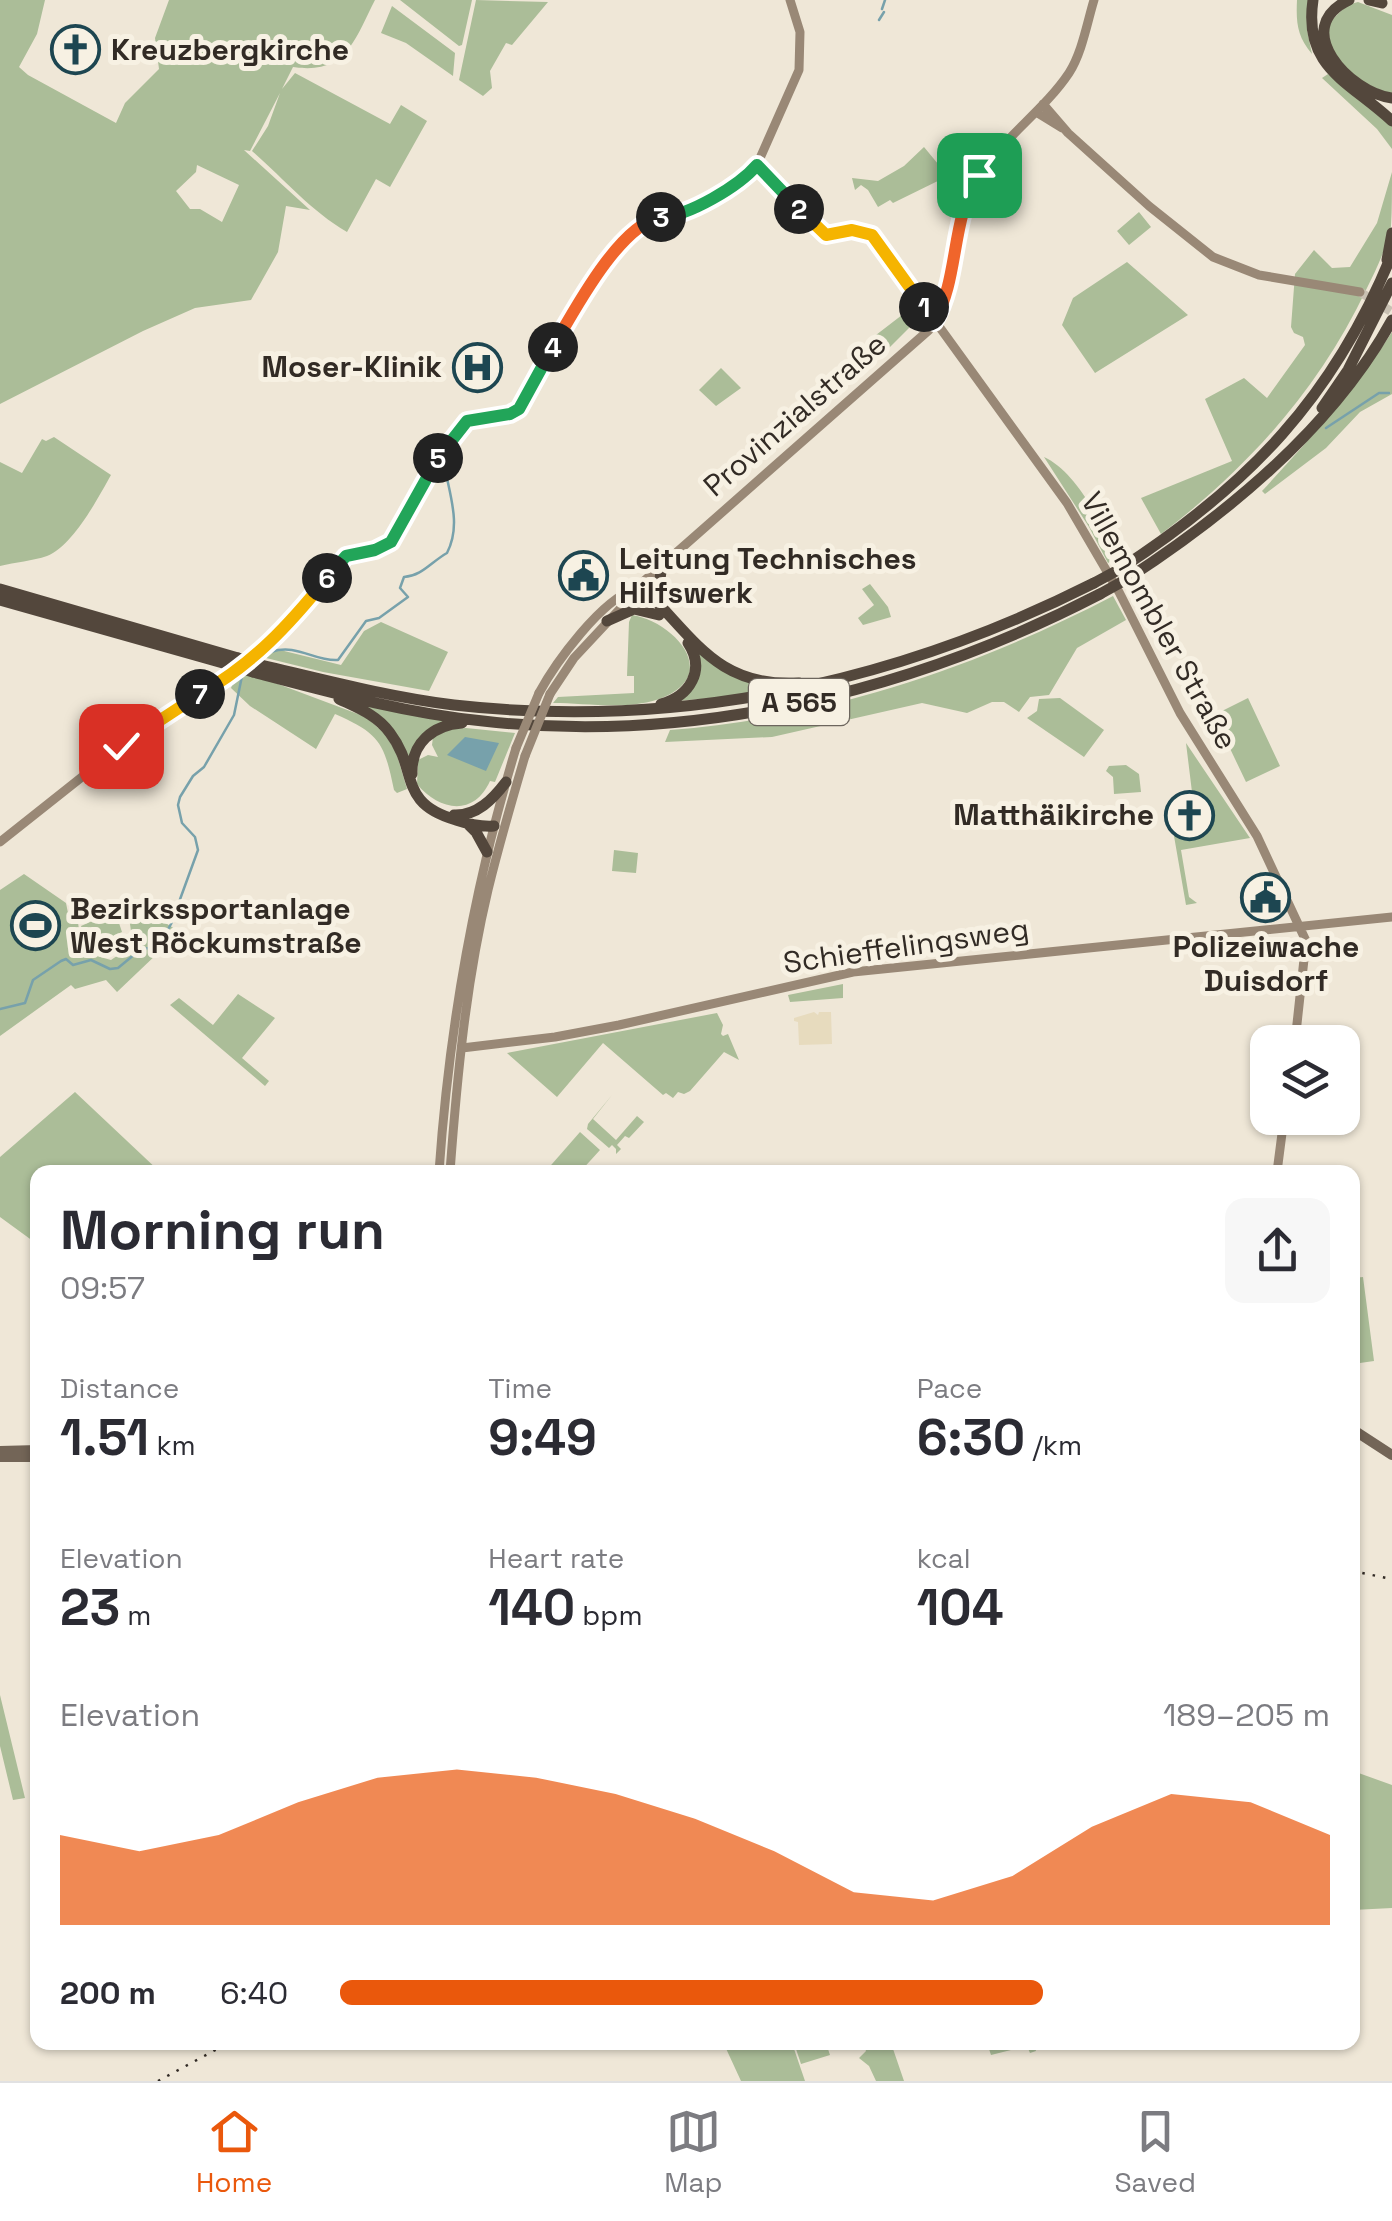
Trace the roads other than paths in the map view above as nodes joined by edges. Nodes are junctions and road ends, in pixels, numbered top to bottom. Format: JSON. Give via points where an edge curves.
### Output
{"nodes":[{"id":1,"x":790,"y":0,"type":"edge"},
{"id":2,"x":1094,"y":0,"type":"edge"},
{"id":3,"x":1313,"y":0,"type":"edge"},
{"id":4,"x":1350,"y":0,"type":"edge"},
{"id":5,"x":1392,"y":98,"type":"edge"},
{"id":6,"x":1039,"y":108,"type":"junction"},
{"id":7,"x":1392,"y":121,"type":"edge"},
{"id":8,"x":757,"y":165,"type":"junction"},
{"id":9,"x":1392,"y":234,"type":"edge"},
{"id":10,"x":1392,"y":254,"type":"edge"},
{"id":11,"x":1386,"y":270,"type":"junction"},
{"id":12,"x":1392,"y":283,"type":"edge"},
{"id":13,"x":1360,"y":292,"type":"tunnel mouth"},
{"id":14,"x":1392,"y":320,"type":"edge"},
{"id":15,"x":934,"y":322,"type":"junction"},
{"id":16,"x":920,"y":338,"type":"junction"},
{"id":17,"x":948,"y":341,"type":"junction"},
{"id":18,"x":1284,"y":454,"type":"junction"},
{"id":19,"x":662,"y":564,"type":"junction"},
{"id":20,"x":1124,"y":574,"type":"junction"},
{"id":21,"x":637,"y":587,"type":"junction"},
{"id":22,"x":0,"y":589,"type":"edge"},
{"id":23,"x":1097,"y":589,"type":"junction"},
{"id":24,"x":0,"y":600,"type":"edge"},
{"id":25,"x":661,"y":612,"type":"junction"},
{"id":26,"x":607,"y":621,"type":"junction"},
{"id":27,"x":234,"y":662,"type":"junction"},
{"id":28,"x":257,"y":664,"type":"junction"},
{"id":29,"x":828,"y":681,"type":"junction"},
{"id":30,"x":317,"y":689,"type":"junction"},
{"id":31,"x":544,"y":694,"type":"junction"},
{"id":32,"x":633,"y":710,"type":"junction"},
{"id":33,"x":480,"y":721,"type":"junction"},
{"id":34,"x":521,"y":752,"type":"junction"},
{"id":35,"x":409,"y":776,"type":"junction"},
{"id":36,"x":506,"y":782,"type":"junction"},
{"id":37,"x":466,"y":819,"type":"junction"},
{"id":38,"x":500,"y":824,"type":"junction"},
{"id":39,"x":0,"y":839,"type":"edge"},
{"id":40,"x":488,"y":852,"type":"junction"},
{"id":41,"x":1392,"y":917,"type":"edge"},
{"id":42,"x":1300,"y":925,"type":"junction"},
{"id":43,"x":1297,"y":1025,"type":"edge"},
{"id":44,"x":459,"y":1031,"type":"junction"},
{"id":45,"x":487,"y":1045,"type":"junction"},
{"id":46,"x":462,"y":1048,"type":"junction"},
{"id":47,"x":450,"y":1058,"type":"junction"},
{"id":48,"x":1282,"y":1135,"type":"edge"},
{"id":49,"x":441,"y":1165,"type":"edge"},
{"id":50,"x":451,"y":1165,"type":"edge"},
{"id":51,"x":1279,"y":1165,"type":"edge"},
{"id":52,"x":1360,"y":1434,"type":"edge"},
{"id":53,"x":0,"y":1454,"type":"edge"},
{"id":54,"x":30,"y":1454,"type":"edge"},
{"id":55,"x":1392,"y":1455,"type":"edge"}],
"edges":[{"from":1,"to":8,"type":"street","via":[[800,32],[798,78]]},
{"from":2,"to":6,"type":"street","name":"Provinzialstraße","via":[[1072,69]]},
{"from":3,"to":7,"type":"highway","via":[[1311,38],[1319,57]]},
{"from":4,"to":5,"type":"highway","via":[[1324,26],[1329,54],[1372,92]]},
{"from":6,"to":13,"type":"street","via":[[1213,258],[1259,275]]},
{"from":6,"to":15,"type":"street","name":"Provinzialstraße","via":[[972,187]]},
{"from":8,"to":15,"type":"street","name":"Villemombler Straße","via":[[826,235],[852,230],[876,238]]},
{"from":8,"to":28,"type":"street","via":[[687,211],[636,229],[598,272],[519,409],[462,426],[391,542],[342,560]]},
{"from":9,"to":11,"type":"highway"},
{"from":10,"to":11,"type":"highway","number":"A 565"},
{"from":11,"to":20,"type":"highway","number":"A 565","via":[[1336,364],[1276,442],[1195,519]]},
{"from":12,"to":18,"type":"highway","number":"A 565","via":[[1348,370]]},
{"from":14,"to":18,"type":"highway","via":[[1354,381]]},
{"from":15,"to":16,"type":"street","name":"Provinzialstraße"},
{"from":15,"to":17,"type":"street","name":"Villemombler Straße"},
{"from":16,"to":17,"type":"street"},
{"from":16,"to":19,"type":"street","name":"Provinzialstraße"},
{"from":17,"to":42,"type":"street","name":"Villemombler Straße","via":[[1104,565]]},
{"from":18,"to":20,"type":"highway","number":"A 565","via":[[1216,516]]},
{"from":19,"to":21,"type":"street","name":"Provinzialstraße"},
{"from":19,"to":25,"type":"highway"},
{"from":20,"to":23,"type":"highway","number":"A 565","bridge":true},
{"from":21,"to":25,"type":"highway"},
{"from":21,"to":26,"type":"street","name":"Provinzialstraße"},
{"from":21,"to":31,"type":"street","name":"Provinzialstraße","via":[[585,628],[550,672]]},
{"from":22,"to":27,"type":"highway","number":"A 565"},
{"from":23,"to":29,"type":"highway","number":"A 565","via":[[939,650]]},
{"from":23,"to":33,"type":"highway","number":"A 565","via":[[1052,619],[944,662],[745,714],[620,726]]},
{"from":24,"to":27,"type":"highway","number":"A 565"},
{"from":25,"to":26,"type":"highway","via":[[634,609]]},
{"from":25,"to":29,"type":"highway","via":[[729,672],[785,684]]},
{"from":25,"to":32,"type":"highway","via":[[693,650],[696,673],[680,697]]},
{"from":26,"to":31,"type":"street","name":"Provinzialstraße"},
{"from":27,"to":28,"type":"highway","number":"A 565","bridge":true},
{"from":28,"to":30,"type":"highway","number":"A 565"},
{"from":28,"to":32,"type":"highway","number":"A 565","via":[[451,704]]},
{"from":28,"to":39,"type":"street","via":[[143,730]]},
{"from":29,"to":32,"type":"highway","number":"A 565","via":[[726,703]]},
{"from":30,"to":33,"type":"highway","number":"A 565"},
{"from":30,"to":35,"type":"highway","via":[[385,726]]},
{"from":31,"to":34,"type":"street","name":"Provinzialstraße","bridge":true},
{"from":33,"to":35,"type":"highway","via":[[439,727],[424,738]]},
{"from":34,"to":36,"type":"street","name":"Provinzialstraße"},
{"from":34,"to":38,"type":"street","name":"Provinzialstraße"},
{"from":35,"to":37,"type":"highway","via":[[426,803]]},
{"from":36,"to":37,"type":"highway"},
{"from":36,"to":38,"type":"street","name":"Provinzialstraße"},
{"from":37,"to":38,"type":"highway"},
{"from":37,"to":40,"type":"highway"},
{"from":38,"to":40,"type":"street","name":"Provinzialstraße"},
{"from":38,"to":44,"type":"street","name":"Provinzialstraße"},
{"from":40,"to":44,"type":"street","name":"Provinzialstraße","via":[[468,941]]},
{"from":41,"to":42,"type":"street","name":"Schieffelingsweg"},
{"from":42,"to":43,"type":"street","name":"Villemombler Straße","via":[[1307,950]]},
{"from":42,"to":45,"type":"street","name":"Schieffelingsweg","via":[[853,972],[685,1012]]},
{"from":44,"to":45,"type":"street"},
{"from":44,"to":46,"type":"street","name":"Provinzialstraße"},
{"from":44,"to":47,"type":"street","name":"Provinzialstraße"},
{"from":45,"to":46,"type":"street","name":"Schieffelingsweg"},
{"from":46,"to":47,"type":"street"},
{"from":46,"to":50,"type":"street","name":"Provinzialstraße"},
{"from":47,"to":49,"type":"street","name":"Provinzialstraße"},
{"from":48,"to":51,"type":"street"},
{"from":52,"to":55,"type":"main road"},
{"from":53,"to":54,"type":"main road"}]}
